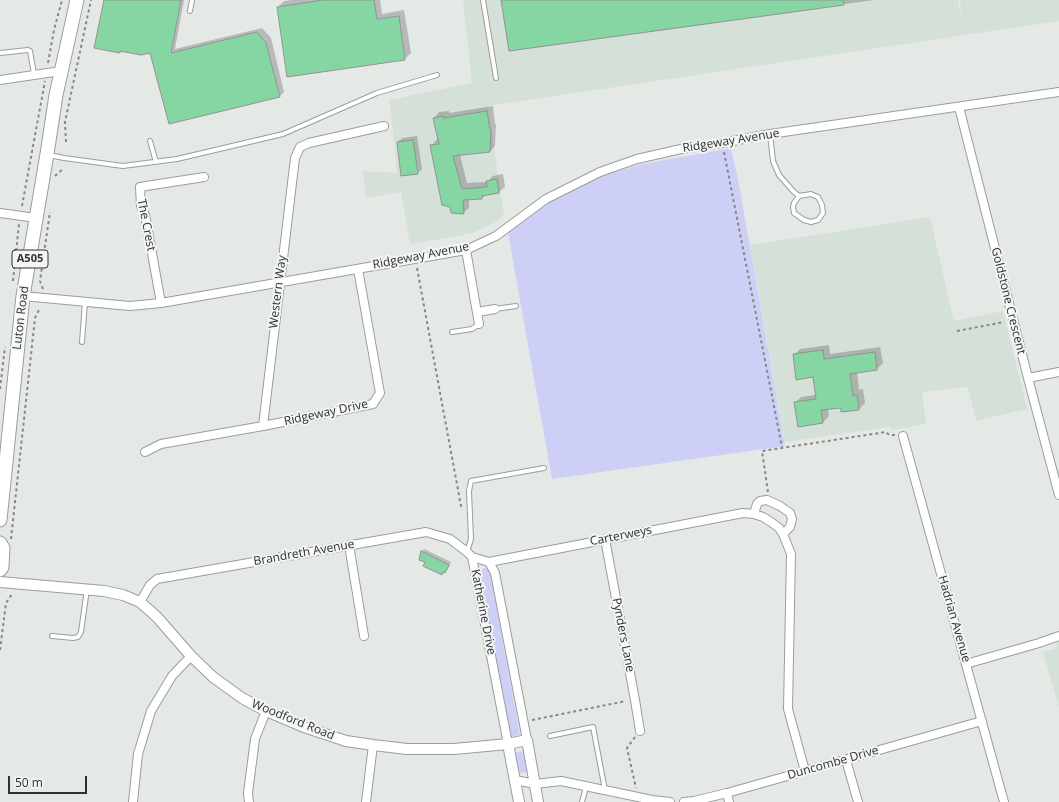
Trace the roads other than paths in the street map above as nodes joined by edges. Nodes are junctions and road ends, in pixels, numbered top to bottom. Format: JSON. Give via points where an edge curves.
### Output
{"nodes":[{"id":1,"x":76,"y":0,"type":"edge"},
{"id":2,"x":192,"y":0,"type":"edge"},
{"id":3,"x":483,"y":0,"type":"edge"},
{"id":4,"x":190,"y":11,"type":"dead end"},
{"id":5,"x":0,"y":53,"type":"edge"},
{"id":6,"x":61,"y":71,"type":"junction"},
{"id":7,"x":34,"y":74,"type":"junction"},
{"id":8,"x":437,"y":75,"type":"dead end"},
{"id":9,"x":496,"y":78,"type":"dead end"},
{"id":10,"x":0,"y":80,"type":"edge"},
{"id":11,"x":1059,"y":92,"type":"edge"},
{"id":12,"x":959,"y":107,"type":"junction"},
{"id":13,"x":384,"y":126,"type":"dead end"},
{"id":14,"x":770,"y":134,"type":"junction"},
{"id":15,"x":150,"y":141,"type":"dead end"},
{"id":16,"x":47,"y":154,"type":"junction"},
{"id":17,"x":156,"y":162,"type":"junction"},
{"id":18,"x":204,"y":177,"type":"dead end"},
{"id":19,"x":799,"y":196,"type":"junction"},
{"id":20,"x":0,"y":213,"type":"edge"},
{"id":21,"x":36,"y":218,"type":"junction"},
{"id":22,"x":466,"y":250,"type":"junction"},
{"id":23,"x":358,"y":268,"type":"junction"},
{"id":24,"x":279,"y":282,"type":"junction"},
{"id":25,"x":23,"y":296,"type":"junction"},
{"id":26,"x":85,"y":302,"type":"junction"},
{"id":27,"x":161,"y":303,"type":"junction"},
{"id":28,"x":516,"y":306,"type":"dead end"},
{"id":29,"x":495,"y":309,"type":"joint"},
{"id":30,"x":477,"y":312,"type":"junction"},
{"id":31,"x":479,"y":324,"type":"joint"},
{"id":32,"x":452,"y":332,"type":"dead end"},
{"id":33,"x":82,"y":342,"type":"dead end"},
{"id":34,"x":1059,"y":372,"type":"edge"},
{"id":35,"x":1028,"y":378,"type":"junction"},
{"id":36,"x":263,"y":426,"type":"junction"},
{"id":37,"x":903,"y":436,"type":"road end"},
{"id":38,"x":145,"y":452,"type":"dead end"},
{"id":39,"x":544,"y":468,"type":"dead end"},
{"id":40,"x":1059,"y":495,"type":"edge"},
{"id":41,"x":754,"y":514,"type":"junction"},
{"id":42,"x":0,"y":520,"type":"edge"},
{"id":43,"x":783,"y":534,"type":"junction"},
{"id":44,"x":605,"y":539,"type":"junction"},
{"id":45,"x":5,"y":545,"type":"edge"},
{"id":46,"x":349,"y":545,"type":"junction"},
{"id":47,"x":470,"y":554,"type":"junction"},
{"id":48,"x":489,"y":562,"type":"junction"},
{"id":49,"x":0,"y":570,"type":"edge"},
{"id":50,"x":0,"y":582,"type":"edge"},
{"id":51,"x":87,"y":589,"type":"junction"},
{"id":52,"x":140,"y":602,"type":"junction"},
{"id":53,"x":52,"y":636,"type":"dead end"},
{"id":54,"x":364,"y":636,"type":"dead end"},
{"id":55,"x":1059,"y":636,"type":"edge"},
{"id":56,"x":191,"y":656,"type":"junction"},
{"id":57,"x":966,"y":664,"type":"junction"},
{"id":58,"x":266,"y":711,"type":"junction"},
{"id":59,"x":982,"y":721,"type":"junction"},
{"id":60,"x":640,"y":731,"type":"road end"},
{"id":61,"x":550,"y":736,"type":"dead end"},
{"id":62,"x":527,"y":740,"type":"junction"},
{"id":63,"x":508,"y":744,"type":"junction"},
{"id":64,"x":373,"y":745,"type":"junction"},
{"id":65,"x":846,"y":760,"type":"junction"},
{"id":66,"x":805,"y":771,"type":"junction"},
{"id":67,"x":514,"y":780,"type":"junction"},
{"id":68,"x":534,"y":784,"type":"junction"},
{"id":69,"x":586,"y":786,"type":"junction"},
{"id":70,"x":605,"y":790,"type":"junction"},
{"id":71,"x":728,"y":793,"type":"junction"},
{"id":72,"x":652,"y":801,"type":"edge"},
{"id":73,"x":133,"y":802,"type":"edge"},
{"id":74,"x":249,"y":802,"type":"edge"},
{"id":75,"x":366,"y":802,"type":"edge"},
{"id":76,"x":519,"y":802,"type":"edge"},
{"id":77,"x":538,"y":802,"type":"edge"},
{"id":78,"x":582,"y":802,"type":"edge"},
{"id":79,"x":670,"y":802,"type":"edge"},
{"id":80,"x":684,"y":802,"type":"edge"},
{"id":81,"x":729,"y":802,"type":"edge"},
{"id":82,"x":858,"y":802,"type":"edge"},
{"id":83,"x":1004,"y":802,"type":"edge"}],
"edges":[{"from":1,"to":6,"type":"main road","name":"Luton Road","number":"A505"},
{"from":2,"to":4,"type":"lane"},
{"from":3,"to":9,"type":"lane"},
{"from":5,"to":7,"type":"lane","via":[[30,51]]},
{"from":6,"to":7,"type":"street"},
{"from":6,"to":16,"type":"main road","name":"Luton Road","number":"A505"},
{"from":7,"to":10,"type":"street"},
{"from":8,"to":17,"type":"lane","via":[[377,93],[283,134]]},
{"from":11,"to":12,"type":"street","name":"Ridgeway Avenue"},
{"from":12,"to":14,"type":"street","name":"Ridgeway Avenue"},
{"from":12,"to":35,"type":"street","name":"Goldstone Crescent"},
{"from":13,"to":24,"type":"street","name":"Western Way","via":[[300,147],[295,158]]},
{"from":14,"to":19,"type":"lane","via":[[773,161],[779,175]]},
{"from":14,"to":22,"type":"street","name":"Ridgeway Avenue","via":[[681,149],[637,159],[600,172],[546,199],[496,236]]},
{"from":15,"to":17,"type":"lane"},
{"from":16,"to":17,"type":"lane","via":[[124,166]]},
{"from":16,"to":21,"type":"main road","name":"Luton Road","number":"A505"},
{"from":18,"to":27,"type":"street","name":"The Crest","via":[[140,187],[141,206],[145,215]]},
{"from":19,"to":19,"type":"lane","via":[[811,194],[818,197],[823,213],[818,220],[804,220],[794,213],[794,203]]},
{"from":20,"to":21,"type":"street"},
{"from":21,"to":25,"type":"main road","name":"Luton Road","number":"A505"},
{"from":22,"to":23,"type":"street","name":"Ridgeway Avenue"},
{"from":22,"to":30,"type":"street"},
{"from":23,"to":24,"type":"street","name":"Ridgeway Avenue"},
{"from":23,"to":36,"type":"street","name":"Ridgeway Drive","via":[[380,393],[373,404]]},
{"from":24,"to":27,"type":"street","name":"Ridgeway Avenue"},
{"from":24,"to":36,"type":"street","name":"Western Way"},
{"from":25,"to":26,"type":"street","name":"Ridgeway Avenue"},
{"from":25,"to":42,"type":"main road","name":"Luton Road","number":"A505"},
{"from":26,"to":27,"type":"street","name":"Ridgeway Avenue","via":[[130,306]]},
{"from":26,"to":33,"type":"lane"},
{"from":28,"to":29,"type":"lane"},
{"from":29,"to":30,"type":"street"},
{"from":30,"to":31,"type":"street"},
{"from":31,"to":32,"type":"lane","via":[[472,330]]},
{"from":34,"to":35,"type":"street"},
{"from":35,"to":40,"type":"street","name":"Goldstone Crescent"},
{"from":36,"to":38,"type":"street","name":"Ridgeway Drive","via":[[161,444]]},
{"from":37,"to":57,"type":"street","name":"Hadrian Avenue"},
{"from":39,"to":47,"type":"lane","via":[[471,480]]},
{"from":41,"to":43,"type":"street","name":"Carterweys","via":[[771,522]]},
{"from":41,"to":43,"type":"street","via":[[760,501],[767,500],[780,506],[790,513],[792,518],[790,527]]},
{"from":41,"to":44,"type":"street","name":"Carterweys","via":[[743,513]]},
{"from":43,"to":66,"type":"street","name":"Carterweys","via":[[791,554],[788,709]]},
{"from":44,"to":48,"type":"street","name":"Carterweys"},
{"from":44,"to":60,"type":"street","name":"Pynders Lane"},
{"from":45,"to":49,"type":"main road"},
{"from":46,"to":47,"type":"street","name":"Brandreth Avenue","via":[[426,532],[450,539]]},
{"from":46,"to":52,"type":"street","name":"Brandreth Avenue","via":[[157,579],[150,585]]},
{"from":46,"to":54,"type":"street"},
{"from":47,"to":48,"type":"street","name":"Katherine Drive"},
{"from":47,"to":63,"type":"street","name":"Katherine Drive"},
{"from":48,"to":62,"type":"street","name":"Katherine Drive","via":[[495,573]]},
{"from":50,"to":51,"type":"street","name":"Woodford Road"},
{"from":51,"to":52,"type":"street","name":"Woodford Road","via":[[123,595]]},
{"from":51,"to":53,"type":"lane","via":[[81,632],[78,637]]},
{"from":52,"to":56,"type":"street","name":"Woodford Road","via":[[157,617]]},
{"from":55,"to":57,"type":"street"},
{"from":56,"to":58,"type":"street","name":"Woodford Road","via":[[213,677],[242,698]]},
{"from":56,"to":73,"type":"street","via":[[172,676],[151,711],[138,754]]},
{"from":57,"to":59,"type":"street","name":"Hadrian Avenue"},
{"from":58,"to":64,"type":"street","name":"Woodford Road","via":[[346,741]]},
{"from":58,"to":74,"type":"street","via":[[256,739]]},
{"from":59,"to":65,"type":"street","name":"Duncombe Drive"},
{"from":59,"to":83,"type":"street","name":"Hadrian Avenue"},
{"from":61,"to":70,"type":"lane","via":[[593,727]]},
{"from":62,"to":63,"type":"street"},
{"from":62,"to":68,"type":"street","name":"Katherine Drive"},
{"from":63,"to":64,"type":"street","name":"Woodford Road","via":[[454,749],[407,749]]},
{"from":63,"to":67,"type":"street","name":"Katherine Drive"},
{"from":64,"to":75,"type":"street"},
{"from":65,"to":66,"type":"street","name":"Duncombe Drive"},
{"from":65,"to":82,"type":"street"},
{"from":66,"to":71,"type":"street","name":"Duncombe Drive"},
{"from":67,"to":68,"type":"street"},
{"from":67,"to":76,"type":"street","name":"Katherine Drive"},
{"from":68,"to":69,"type":"street","via":[[561,781]]},
{"from":68,"to":77,"type":"street","name":"Katherine Drive"},
{"from":69,"to":70,"type":"street"},
{"from":69,"to":78,"type":"lane"},
{"from":70,"to":72,"type":"street"},
{"from":71,"to":80,"type":"street","name":"Duncombe Drive"},
{"from":71,"to":81,"type":"street"},
{"from":72,"to":79,"type":"street"}]}
